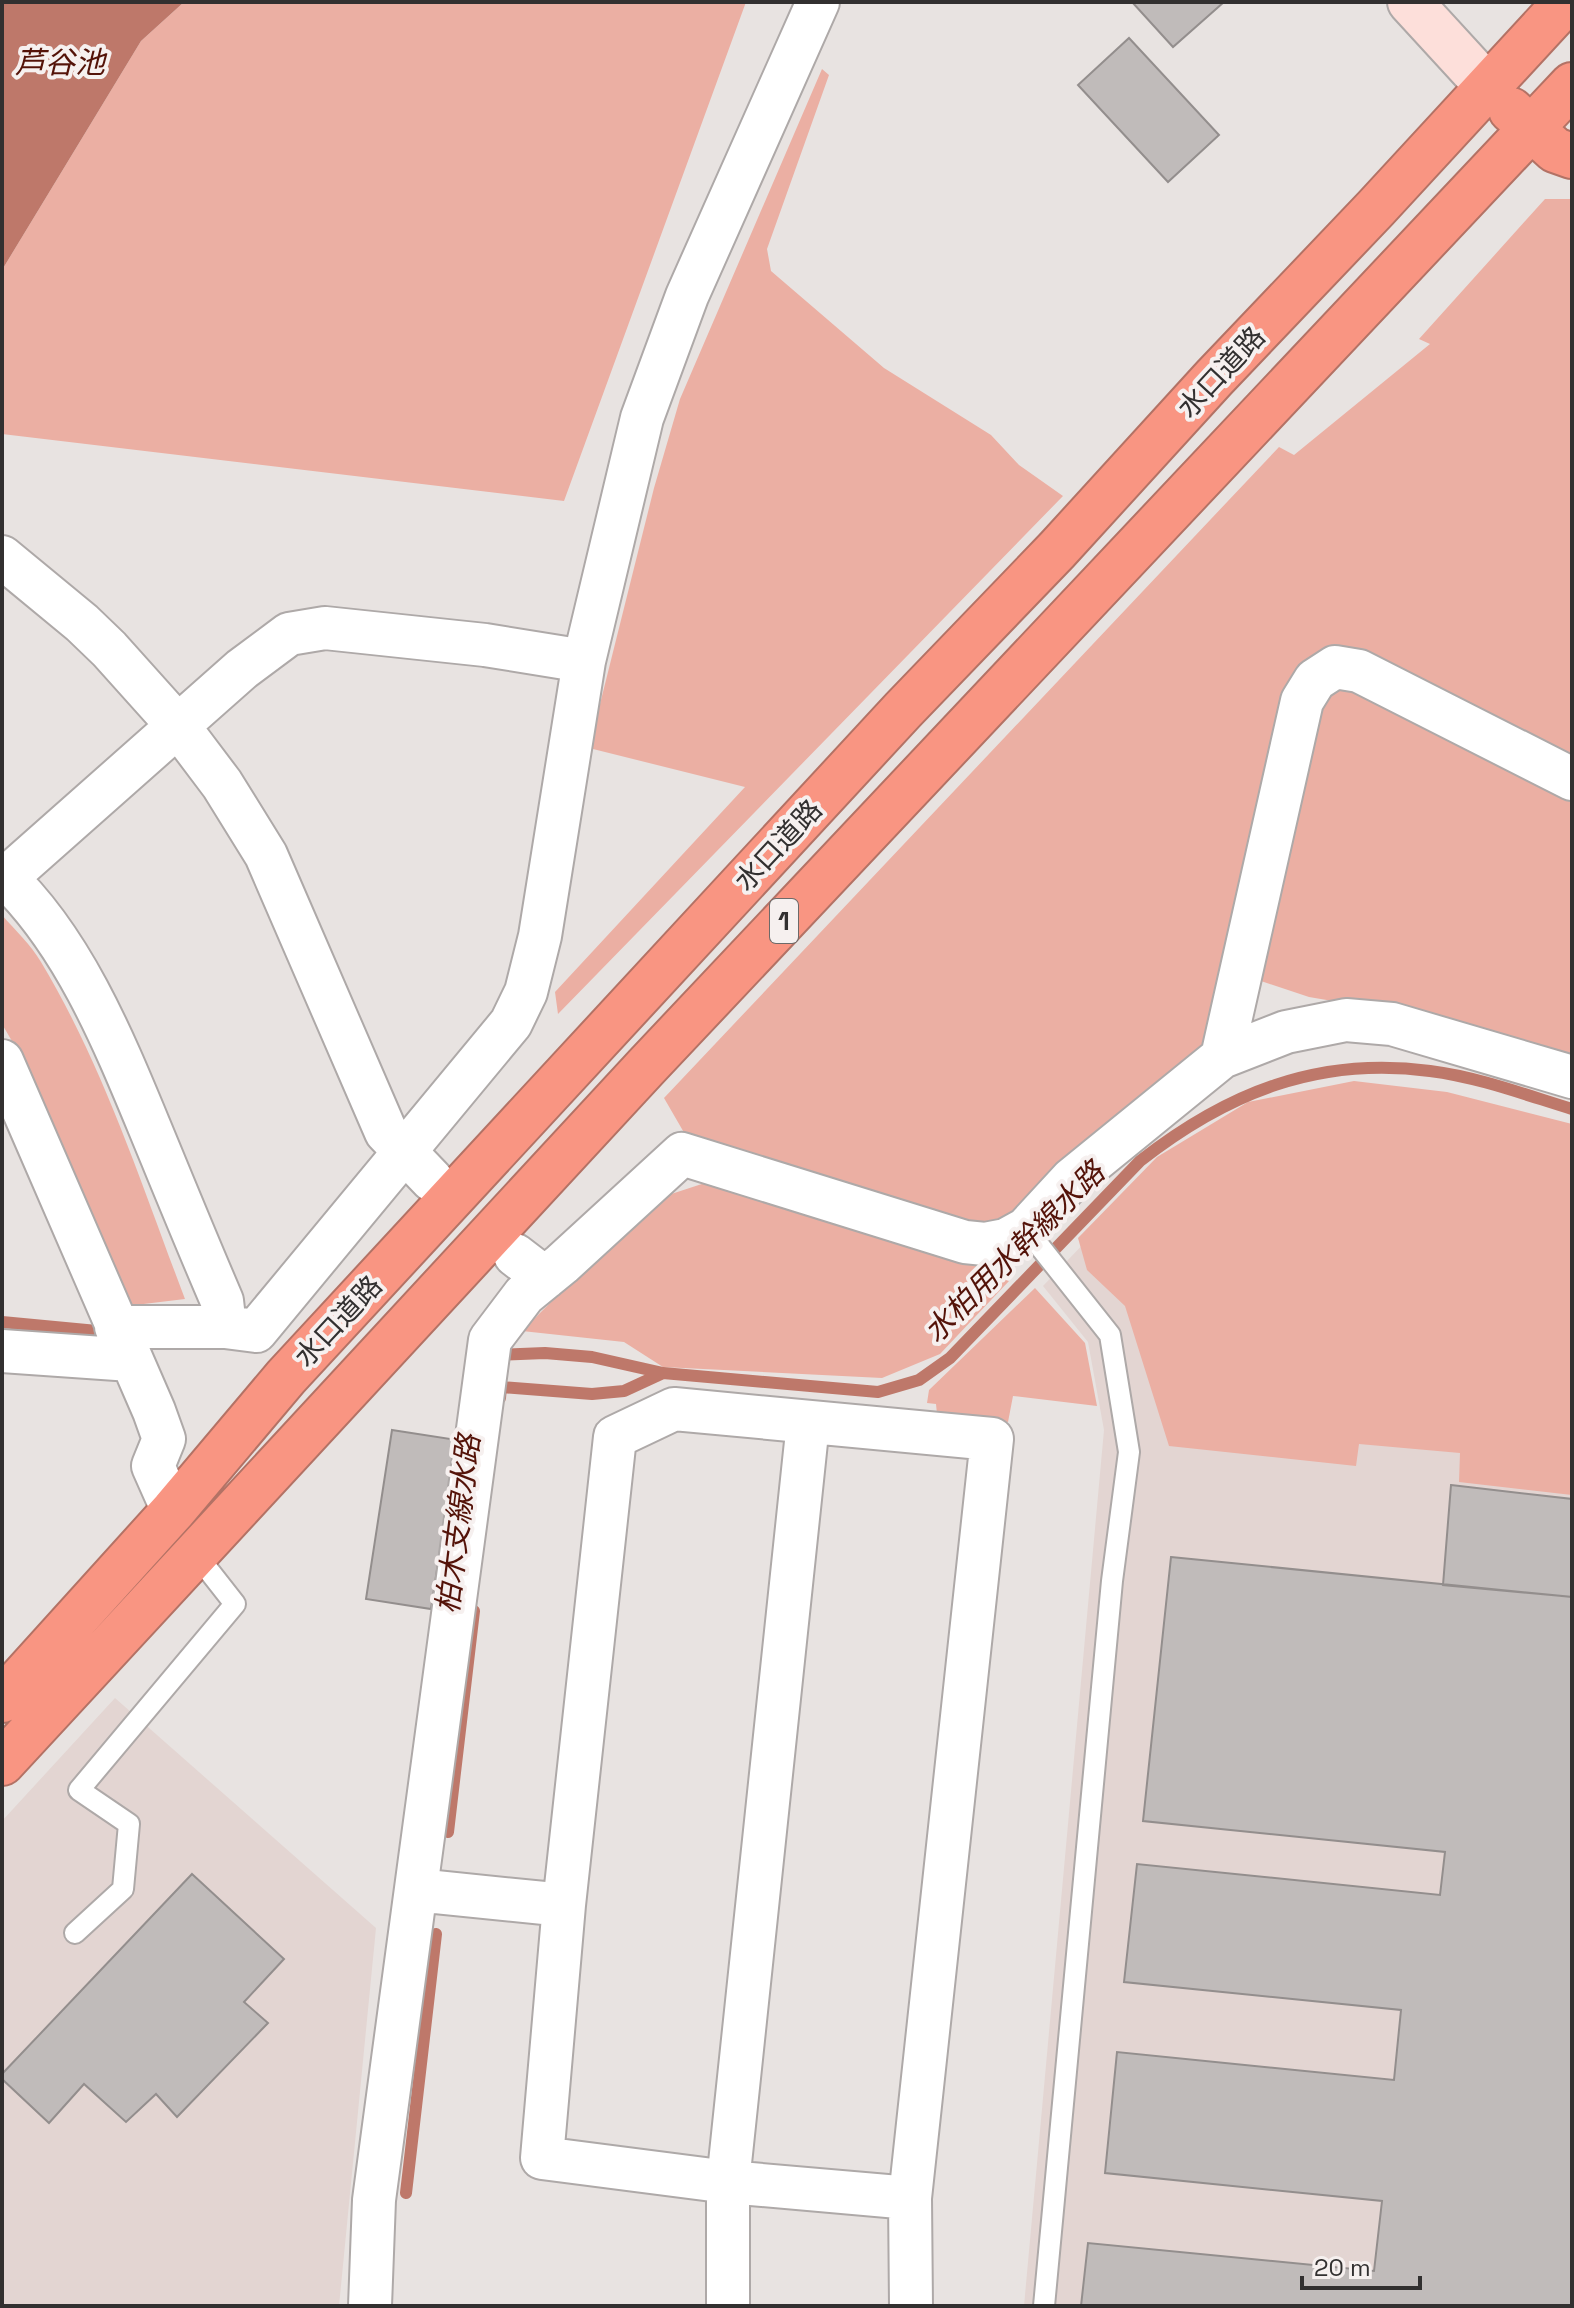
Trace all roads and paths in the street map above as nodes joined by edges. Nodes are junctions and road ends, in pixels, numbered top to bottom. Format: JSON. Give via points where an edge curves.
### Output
{"nodes":[{"id":1,"x":818,"y":2,"type":"edge"},
{"id":2,"x":1410,"y":2,"type":"edge"},
{"id":3,"x":1566,"y":2,"type":"edge"},
{"id":4,"x":1572,"y":85,"type":"edge"},
{"id":5,"x":1488,"y":87,"type":"junction"},
{"id":6,"x":1530,"y":129,"type":"junction"},
{"id":7,"x":1572,"y":156,"type":"edge"},
{"id":8,"x":2,"y":557,"type":"edge"},
{"id":9,"x":584,"y":661,"type":"junction"},
{"id":10,"x":179,"y":727,"type":"junction"},
{"id":11,"x":1572,"y":779,"type":"edge"},
{"id":12,"x":4,"y":876,"type":"edge"},
{"id":13,"x":1222,"y":1057,"type":"junction"},
{"id":14,"x":2,"y":1061,"type":"edge"},
{"id":15,"x":1572,"y":1077,"type":"edge"},
{"id":16,"x":419,"y":1166,"type":"junction"},
{"id":17,"x":1032,"y":1236,"type":"junction"},
{"id":18,"x":225,"y":1327,"type":"junction"},
{"id":19,"x":124,"y":1343,"type":"junction"},
{"id":20,"x":2,"y":1351,"type":"edge"},
{"id":21,"x":808,"y":1423,"type":"junction"},
{"id":22,"x":173,"y":1511,"type":"junction"},
{"id":23,"x":195,"y":1553,"type":"junction"},
{"id":24,"x":2,"y":1700,"type":"edge"},
{"id":25,"x":2,"y":1763,"type":"edge"},
{"id":26,"x":416,"y":1890,"type":"junction"},
{"id":27,"x":564,"y":1905,"type":"junction"},
{"id":28,"x":75,"y":1933,"type":"dead end"},
{"id":29,"x":728,"y":2182,"type":"junction"},
{"id":30,"x":910,"y":2198,"type":"junction"},
{"id":31,"x":370,"y":2306,"type":"edge"},
{"id":32,"x":728,"y":2306,"type":"edge"},
{"id":33,"x":911,"y":2306,"type":"edge"},
{"id":34,"x":1044,"y":2306,"type":"edge"}],
"edges":[{"from":1,"to":9,"type":"street","via":[[687,296],[642,418]]},
{"from":2,"to":5,"type":"street"},
{"from":3,"to":5,"type":"highway","name":"水口道路","number":"1"},
{"from":4,"to":6,"type":"highway","name":"水口道路","number":"1"},
{"from":5,"to":6,"type":"highway"},
{"from":5,"to":22,"type":"highway","name":"水口道路","number":"1","via":[[286,1377]]},
{"from":6,"to":7,"type":"highway","via":[[1555,150]]},
{"from":6,"to":23,"type":"highway","name":"水口道路","number":"1"},
{"from":8,"to":10,"type":"street","via":[[109,649]]},
{"from":9,"to":10,"type":"street","via":[[325,628],[289,634]]},
{"from":9,"to":16,"type":"street","via":[[540,936],[526,992]]},
{"from":10,"to":12,"type":"street"},
{"from":10,"to":16,"type":"street","via":[[266,855],[386,1132]]},
{"from":11,"to":13,"type":"street","via":[[1359,671],[1335,667],[1315,680],[1302,701]]},
{"from":12,"to":18,"type":"street","via":[[53,935],[116,1046],[222,1301]]},
{"from":13,"to":15,"type":"street","via":[[1286,1032],[1346,1020],[1392,1024]]},
{"from":13,"to":17,"type":"street","via":[[1072,1179]]},
{"from":14,"to":19,"type":"street"},
{"from":16,"to":18,"type":"street","via":[[256,1331]]},
{"from":17,"to":26,"type":"street","via":[[965,1242],[682,1154],[530,1266],[524,1295],[488,1353]]},
{"from":17,"to":34,"type":"lane","via":[[1110,1335],[1129,1452],[1110,1597]]},
{"from":18,"to":19,"type":"street"},
{"from":19,"to":20,"type":"street"},
{"from":19,"to":22,"type":"street","via":[[164,1439],[153,1466]]},
{"from":21,"to":27,"type":"street","via":[[674,1409],[615,1437]]},
{"from":21,"to":29,"type":"street"},
{"from":21,"to":30,"type":"street","via":[[992,1439]]},
{"from":22,"to":24,"type":"highway","name":"水口道路","number":"1"},
{"from":23,"to":25,"type":"highway","name":"水口道路","number":"1"},
{"from":23,"to":28,"type":"lane","via":[[235,1604],[79,1790],[129,1824],[123,1889]]},
{"from":26,"to":27,"type":"street"},
{"from":26,"to":31,"type":"street","via":[[374,2200]]},
{"from":27,"to":29,"type":"street","via":[[542,2158]]},
{"from":29,"to":30,"type":"street"},
{"from":29,"to":32,"type":"street"},
{"from":30,"to":33,"type":"street"}]}
